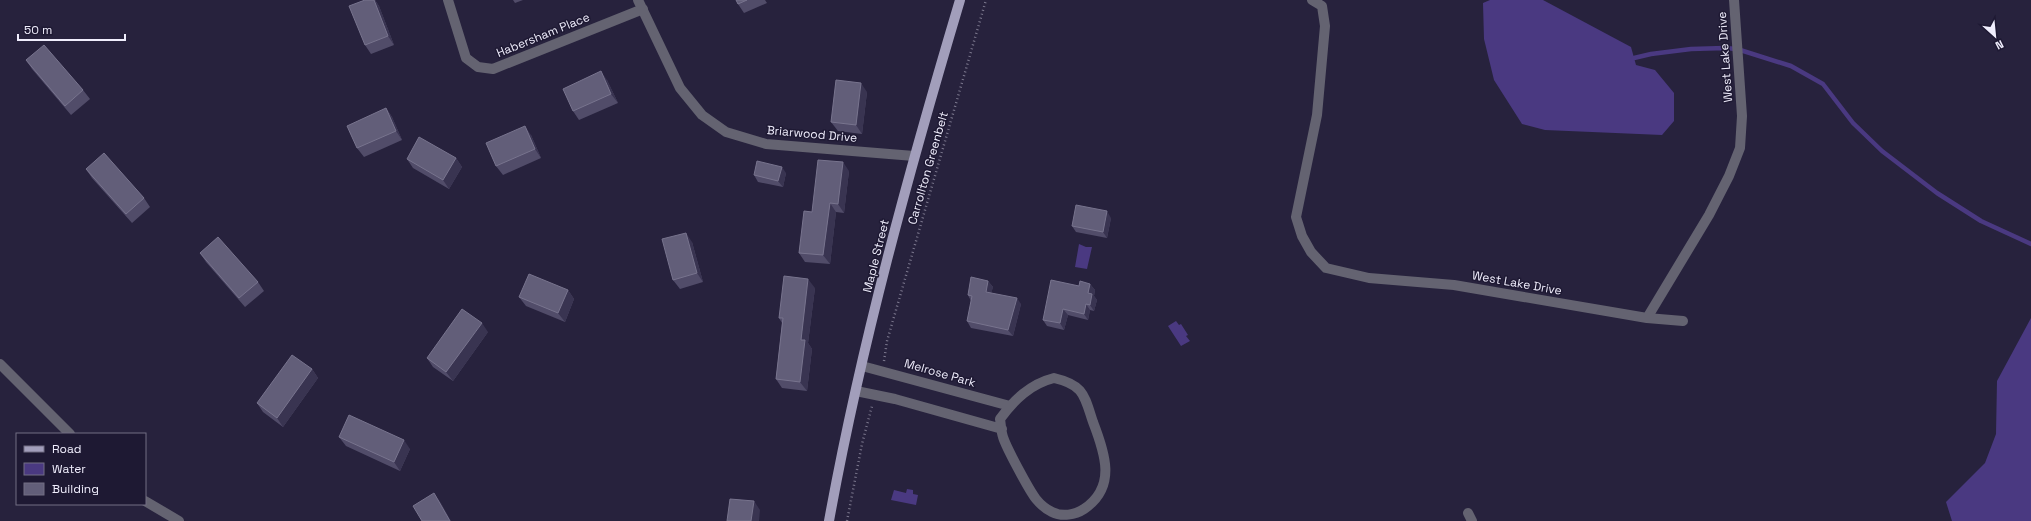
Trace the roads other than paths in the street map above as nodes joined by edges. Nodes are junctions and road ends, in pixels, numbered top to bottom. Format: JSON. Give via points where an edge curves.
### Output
{"nodes":[{"id":1,"x":448,"y":0,"type":"edge"},
{"id":2,"x":960,"y":0,"type":"edge"},
{"id":3,"x":1312,"y":0,"type":"edge"},
{"id":4,"x":1734,"y":0,"type":"edge"},
{"id":5,"x":640,"y":5,"type":"edge"},
{"id":6,"x":914,"y":156,"type":"junction"},
{"id":7,"x":1647,"y":318,"type":"junction"},
{"id":8,"x":1682,"y":321,"type":"dead end"},
{"id":9,"x":0,"y":364,"type":"edge"},
{"id":10,"x":862,"y":366,"type":"junction"},
{"id":11,"x":856,"y":391,"type":"junction"},
{"id":12,"x":1010,"y":406,"type":"junction"},
{"id":13,"x":1002,"y":429,"type":"junction"},
{"id":14,"x":69,"y":433,"type":"edge"},
{"id":15,"x":146,"y":502,"type":"edge"},
{"id":16,"x":179,"y":521,"type":"edge"},
{"id":17,"x":829,"y":521,"type":"edge"}],
"edges":[{"from":1,"to":5,"type":"street","name":"Habersham Place","via":[[466,58],[478,67],[493,69]]},
{"from":2,"to":6,"type":"main road","name":"Maple Street"},
{"from":3,"to":7,"type":"street","name":"West Lake Drive","via":[[1322,6],[1325,26],[1317,115],[1296,217],[1308,247],[1326,268],[1369,278],[1454,285]]},
{"from":4,"to":7,"type":"street","name":"West Lake Drive","via":[[1742,116],[1740,148],[1709,215]]},
{"from":5,"to":6,"type":"street","name":"Briarwood Drive","via":[[680,88],[702,115],[726,132],[766,144]]},
{"from":6,"to":10,"type":"main road","name":"Maple Street"},
{"from":7,"to":8,"type":"street"},
{"from":9,"to":14,"type":"street"},
{"from":10,"to":11,"type":"main road","name":"Maple Street"},
{"from":10,"to":12,"type":"street","name":"Melrose Park"},
{"from":11,"to":13,"type":"street","via":[[895,399]]},
{"from":11,"to":17,"type":"main road","name":"Maple Street"},
{"from":12,"to":13,"type":"street","via":[[1000,419]]},
{"from":12,"to":13,"type":"street","via":[[1036,385],[1049,379],[1071,382],[1078,389],[1090,412],[1106,462],[1104,486],[1099,496],[1089,506],[1072,514],[1061,515],[1043,506],[1030,488],[1003,438]]},
{"from":15,"to":16,"type":"street"}]}
